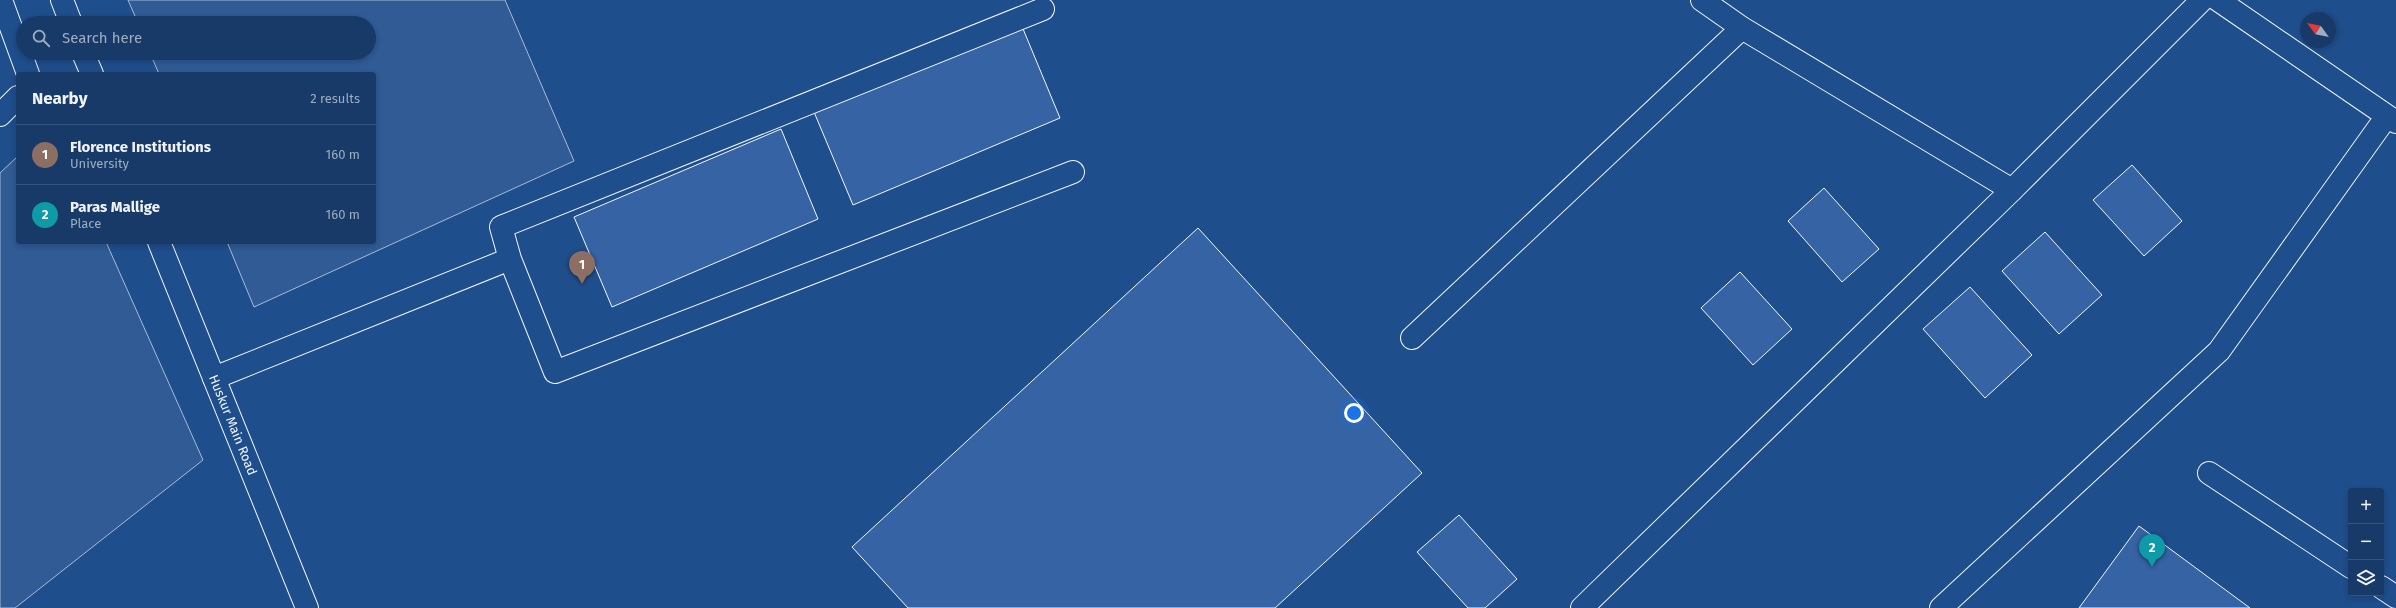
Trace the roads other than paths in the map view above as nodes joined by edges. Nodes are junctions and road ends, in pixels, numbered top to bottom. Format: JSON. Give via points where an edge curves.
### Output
{"nodes":[{"id":1,"x":1,"y":0,"type":"edge"},
{"id":2,"x":62,"y":0,"type":"edge"},
{"id":3,"x":1702,"y":0,"type":"edge"},
{"id":4,"x":2202,"y":0,"type":"edge"},
{"id":5,"x":2218,"y":0,"type":"edge"},
{"id":6,"x":1043,"y":9,"type":"dead end"},
{"id":7,"x":68,"y":16,"type":"edge"},
{"id":8,"x":1742,"y":28,"type":"junction"},
{"id":9,"x":16,"y":41,"type":"edge"},
{"id":10,"x":23,"y":60,"type":"edge"},
{"id":11,"x":86,"y":60,"type":"edge"},
{"id":12,"x":27,"y":72,"type":"edge"},
{"id":13,"x":91,"y":72,"type":"edge"},
{"id":14,"x":16,"y":99,"type":"edge"},
{"id":15,"x":0,"y":115,"type":"edge"},
{"id":16,"x":2391,"y":119,"type":"edge"},
{"id":17,"x":1073,"y":172,"type":"dead end"},
{"id":18,"x":2012,"y":190,"type":"junction"},
{"id":19,"x":161,"y":244,"type":"edge"},
{"id":20,"x":510,"y":260,"type":"junction"},
{"id":21,"x":1412,"y":338,"type":"dead end"},
{"id":22,"x":214,"y":378,"type":"junction"},
{"id":23,"x":2210,"y":473,"type":"dead end"},
{"id":24,"x":2348,"y":565,"type":"edge"},
{"id":25,"x":2384,"y":589,"type":"edge"},
{"id":26,"x":2396,"y":597,"type":"edge"},
{"id":27,"x":307,"y":608,"type":"edge"},
{"id":28,"x":1582,"y":608,"type":"edge"},
{"id":29,"x":1941,"y":608,"type":"edge"}],
"edges":[{"from":1,"to":9,"type":"main road"},
{"from":2,"to":7,"type":"main road"},
{"from":3,"to":8,"type":"main road"},
{"from":4,"to":18,"type":"main road"},
{"from":5,"to":16,"type":"main road"},
{"from":6,"to":20,"type":"main road","via":[[501,227]]},
{"from":8,"to":18,"type":"main road"},
{"from":8,"to":21,"type":"main road"},
{"from":10,"to":12,"type":"main road"},
{"from":11,"to":13,"type":"main road"},
{"from":14,"to":15,"type":"main road"},
{"from":16,"to":29,"type":"main road","via":[[2219,351]]},
{"from":17,"to":20,"type":"main road","via":[[555,372]]},
{"from":18,"to":28,"type":"main road"},
{"from":19,"to":22,"type":"main road","name":"Huskur Main Road"},
{"from":20,"to":22,"type":"main road"},
{"from":22,"to":27,"type":"main road","name":"Huskur Main Road"},
{"from":23,"to":24,"type":"main road"},
{"from":25,"to":26,"type":"main road"}]}
